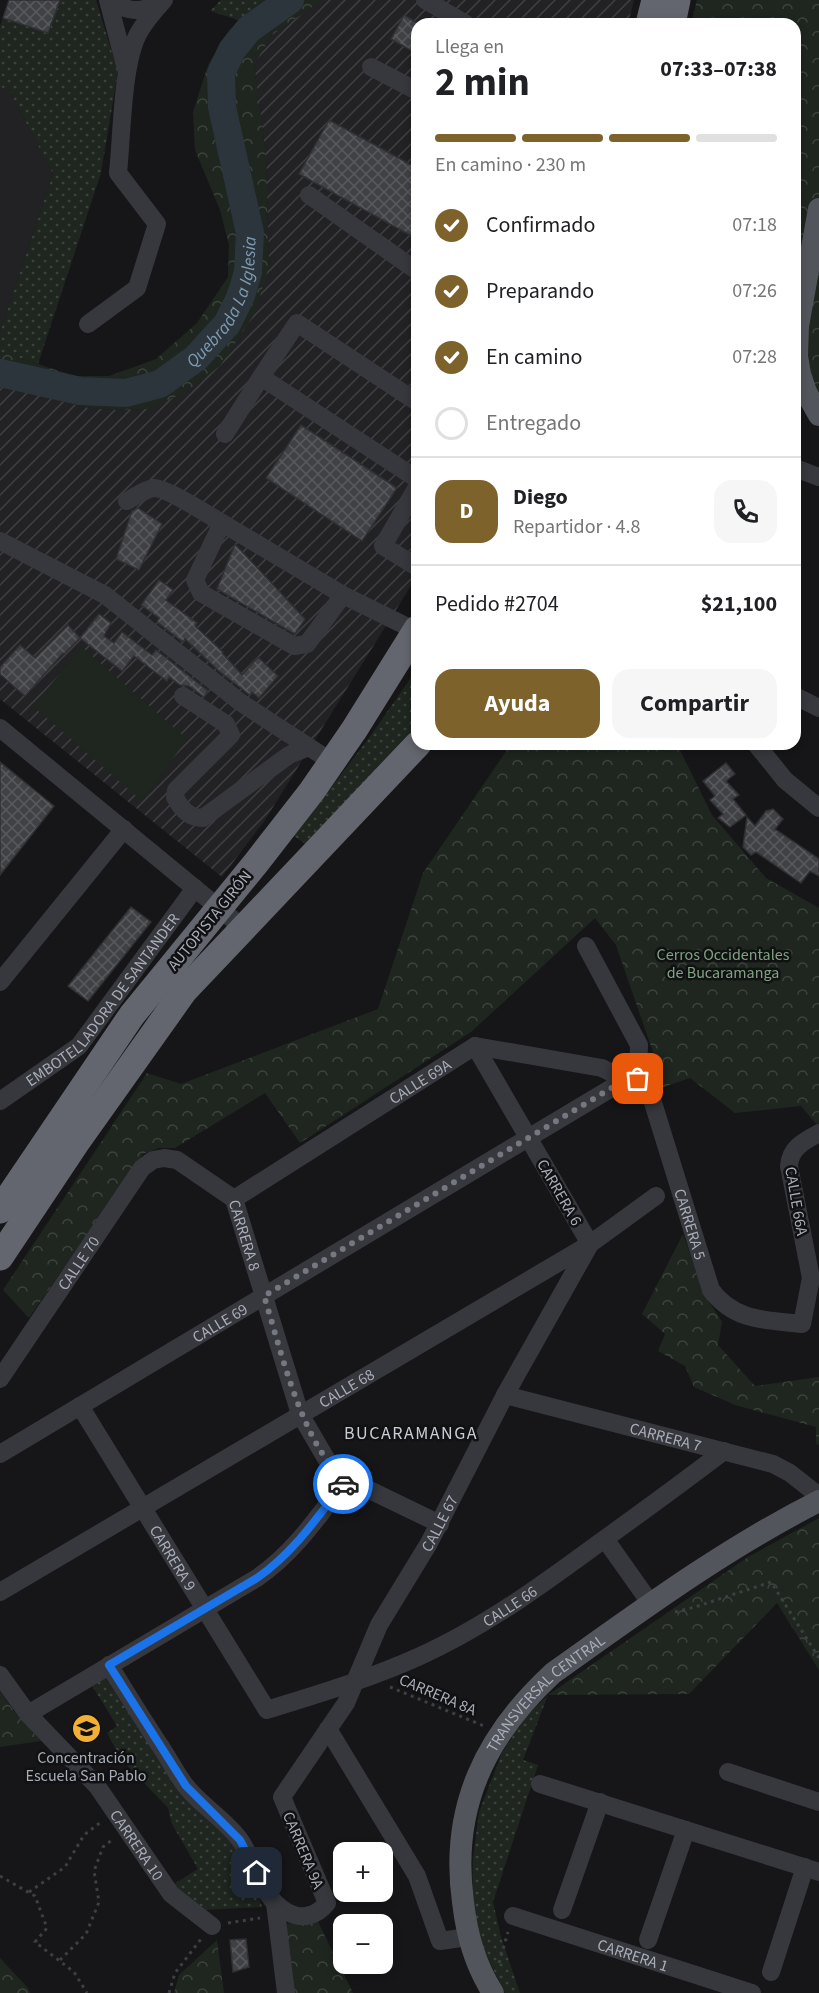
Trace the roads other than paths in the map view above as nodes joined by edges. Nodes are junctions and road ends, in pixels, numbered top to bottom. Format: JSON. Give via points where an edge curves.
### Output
{"nodes":[{"id":1,"x":110,"y":0,"type":"edge"},
{"id":2,"x":163,"y":0,"type":"edge"},
{"id":3,"x":425,"y":0,"type":"edge"},
{"id":4,"x":655,"y":0,"type":"edge"},
{"id":5,"x":677,"y":0,"type":"edge"},
{"id":6,"x":456,"y":18,"type":"edge"},
{"id":7,"x":650,"y":18,"type":"edge"},
{"id":8,"x":673,"y":18,"type":"edge"},
{"id":9,"x":371,"y":67,"type":"dead end"},
{"id":10,"x":127,"y":74,"type":"junction"},
{"id":11,"x":411,"y":88,"type":"edge"},
{"id":12,"x":309,"y":195,"type":"dead end"},
{"id":13,"x":819,"y":209,"type":"edge"},
{"id":14,"x":411,"y":267,"type":"edge"},
{"id":15,"x":801,"y":309,"type":"edge"},
{"id":16,"x":88,"y":324,"type":"dead end"},
{"id":17,"x":261,"y":377,"type":"junction"},
{"id":18,"x":801,"y":377,"type":"edge"},
{"id":19,"x":411,"y":398,"type":"edge"},
{"id":20,"x":819,"y":415,"type":"edge"},
{"id":21,"x":225,"y":434,"type":"dead end"},
{"id":22,"x":801,"y":470,"type":"edge"},
{"id":23,"x":411,"y":475,"type":"edge"},
{"id":24,"x":819,"y":477,"type":"edge"},
{"id":25,"x":127,"y":501,"type":"dead end"},
{"id":26,"x":410,"y":516,"type":"edge"},
{"id":27,"x":222,"y":523,"type":"junction"},
{"id":28,"x":0,"y":541,"type":"edge"},
{"id":29,"x":411,"y":563,"type":"edge"},
{"id":30,"x":343,"y":595,"type":"junction"},
{"id":31,"x":411,"y":627,"type":"edge"},
{"id":32,"x":411,"y":639,"type":"edge"},
{"id":33,"x":183,"y":696,"type":"dead end"},
{"id":34,"x":801,"y":699,"type":"edge"},
{"id":35,"x":819,"y":708,"type":"edge"},
{"id":36,"x":0,"y":728,"type":"edge"},
{"id":37,"x":309,"y":747,"type":"junction"},
{"id":38,"x":411,"y":750,"type":"edge"},
{"id":39,"x":761,"y":750,"type":"edge"},
{"id":40,"x":332,"y":762,"type":"junction"},
{"id":41,"x":819,"y":808,"type":"edge"},
{"id":42,"x":124,"y":829,"type":"junction"},
{"id":43,"x":195,"y":888,"type":"junction"},
{"id":44,"x":219,"y":908,"type":"junction"},
{"id":45,"x":242,"y":927,"type":"junction"},
{"id":46,"x":586,"y":946,"type":"dead end"},
{"id":47,"x":0,"y":982,"type":"edge"},
{"id":48,"x":475,"y":1046,"type":"junction"},
{"id":49,"x":631,"y":1079,"type":"junction"},
{"id":50,"x":0,"y":1101,"type":"edge"},
{"id":51,"x":819,"y":1133,"type":"edge"},
{"id":52,"x":528,"y":1138,"type":"junction"},
{"id":53,"x":164,"y":1158,"type":"joint"},
{"id":54,"x":656,"y":1196,"type":"dead end"},
{"id":55,"x":234,"y":1198,"type":"junction"},
{"id":56,"x":0,"y":1210,"type":"edge"},
{"id":57,"x":590,"y":1244,"type":"junction"},
{"id":58,"x":0,"y":1257,"type":"edge"},
{"id":59,"x":264,"y":1296,"type":"junction"},
{"id":60,"x":802,"y":1324,"type":"joint"},
{"id":61,"x":0,"y":1379,"type":"edge"},
{"id":62,"x":505,"y":1395,"type":"junction"},
{"id":63,"x":80,"y":1406,"type":"junction"},
{"id":64,"x":300,"y":1414,"type":"junction"},
{"id":65,"x":724,"y":1451,"type":"junction"},
{"id":66,"x":0,"y":1454,"type":"edge"},
{"id":67,"x":347,"y":1479,"type":"junction"},
{"id":68,"x":819,"y":1496,"type":"edge"},
{"id":69,"x":819,"y":1502,"type":"edge"},
{"id":70,"x":142,"y":1508,"type":"junction"},
{"id":71,"x":440,"y":1524,"type":"junction"},
{"id":72,"x":605,"y":1539,"type":"junction"},
{"id":73,"x":0,"y":1592,"type":"edge"},
{"id":74,"x":651,"y":1604,"type":"junction"},
{"id":75,"x":205,"y":1609,"type":"junction"},
{"id":76,"x":109,"y":1665,"type":"junction"},
{"id":77,"x":0,"y":1675,"type":"edge"},
{"id":78,"x":361,"y":1680,"type":"junction"},
{"id":79,"x":267,"y":1710,"type":"joint"},
{"id":80,"x":28,"y":1714,"type":"junction"},
{"id":81,"x":328,"y":1729,"type":"junction"},
{"id":82,"x":728,"y":1772,"type":"dead end"},
{"id":83,"x":540,"y":1784,"type":"dead end"},
{"id":84,"x":282,"y":1797,"type":"joint"},
{"id":85,"x":600,"y":1802,"type":"junction"},
{"id":86,"x":819,"y":1802,"type":"edge"},
{"id":87,"x":686,"y":1830,"type":"junction"},
{"id":88,"x":812,"y":1870,"type":"edge"},
{"id":89,"x":276,"y":1909,"type":"junction"},
{"id":90,"x":562,"y":1910,"type":"dead end"},
{"id":91,"x":513,"y":1916,"type":"road end"},
{"id":92,"x":212,"y":1926,"type":"road end"},
{"id":93,"x":468,"y":1937,"type":"junction"},
{"id":94,"x":648,"y":1940,"type":"dead end"},
{"id":95,"x":771,"y":1972,"type":"dead end"},
{"id":96,"x":492,"y":1991,"type":"edge"},
{"id":97,"x":286,"y":1993,"type":"edge"},
{"id":98,"x":752,"y":1993,"type":"edge"}],
"edges":[{"from":1,"to":2,"type":"street","via":[[133,10],[148,9]]},
{"from":1,"to":10,"type":"street"},
{"from":2,"to":10,"type":"street","via":[[138,34]]},
{"from":3,"to":6,"type":"street"},
{"from":4,"to":7,"type":"highway"},
{"from":5,"to":8,"type":"highway"},
{"from":9,"to":11,"type":"street"},
{"from":10,"to":16,"type":"street","via":[[118,173],[158,224],[137,288]]},
{"from":12,"to":14,"type":"street"},
{"from":13,"to":15,"type":"main road"},
{"from":17,"to":19,"type":"street","via":[[297,323]]},
{"from":17,"to":21,"type":"street"},
{"from":17,"to":23,"type":"street"},
{"from":18,"to":20,"type":"main road"},
{"from":22,"to":24,"type":"street"},
{"from":25,"to":27,"type":"street","via":[[152,488],[159,489]]},
{"from":26,"to":29,"type":"street","via":[[383,546]]},
{"from":27,"to":30,"type":"street"},
{"from":27,"to":30,"type":"street","via":[[195,580],[201,593],[294,646],[308,644]]},
{"from":28,"to":37,"type":"street","via":[[105,595],[240,702]]},
{"from":30,"to":31,"type":"street"},
{"from":32,"to":40,"type":"highway","name":"AUTOPISTA GIRÓN"},
{"from":33,"to":37,"type":"street","via":[[226,724],[231,735],[176,790],[175,797],[188,815],[203,818],[289,755]]},
{"from":34,"to":35,"type":"street"},
{"from":36,"to":42,"type":"street"},
{"from":37,"to":40,"type":"street"},
{"from":38,"to":45,"type":"highway","name":"AUTOPISTA GIRÓN"},
{"from":39,"to":41,"type":"street","via":[[785,780]]},
{"from":40,"to":44,"type":"highway","name":"AUTOPISTA GIRÓN","via":[[294,816]]},
{"from":42,"to":43,"type":"street"},
{"from":42,"to":47,"type":"street"},
{"from":43,"to":44,"type":"street"},
{"from":43,"to":50,"type":"street","name":"EMBOTELLADORA DE SANTANDER","via":[[79,1046]]},
{"from":44,"to":45,"type":"street"},
{"from":44,"to":56,"type":"highway","name":"AUTOPISTA GIRÓN","via":[[132,1015]]},
{"from":45,"to":58,"type":"highway","name":"AUTOPISTA GIRÓN","via":[[166,1013]]},
{"from":46,"to":49,"type":"street","via":[[639,1045]]},
{"from":48,"to":49,"type":"street","via":[[602,1068]]},
{"from":48,"to":52,"type":"street","name":"CARRERA 6"},
{"from":48,"to":55,"type":"street","name":"CALLE 69A"},
{"from":49,"to":52,"type":"street","name":"CALLE 69"},
{"from":49,"to":60,"type":"street","name":"CARRERA 5","via":[[643,1082],[650,1093],[711,1290],[734,1312]]},
{"from":51,"to":60,"type":"street","name":"CALLE 66A","via":[[794,1149],[789,1166],[811,1278]]},
{"from":52,"to":57,"type":"street","name":"CARRERA 6"},
{"from":52,"to":59,"type":"street","name":"CALLE 69"},
{"from":53,"to":55,"type":"street","name":"CARRERA 8","via":[[177,1160]]},
{"from":53,"to":61,"type":"street","name":"CALLE 70","via":[[142,1168]]},
{"from":54,"to":57,"type":"street","name":"CALLE 68"},
{"from":55,"to":59,"type":"street","name":"CARRERA 8"},
{"from":57,"to":62,"type":"street","name":"CALLE 67"},
{"from":57,"to":64,"type":"street","name":"CALLE 68"},
{"from":59,"to":63,"type":"street","name":"CALLE 69"},
{"from":59,"to":64,"type":"street","name":"CARRERA 8"},
{"from":62,"to":65,"type":"street","name":"CARRERA 7"},
{"from":62,"to":71,"type":"street","name":"CALLE 67"},
{"from":63,"to":66,"type":"street","name":"CALLE 69"},
{"from":63,"to":70,"type":"street","name":"CARRERA 9"},
{"from":64,"to":67,"type":"street","name":"CARRERA 8","via":[[328,1462]]},
{"from":64,"to":70,"type":"street","name":"CALLE 68"},
{"from":65,"to":68,"type":"street","name":"CARRERA 7","via":[[782,1467]]},
{"from":65,"to":72,"type":"street","name":"CALLE 66"},
{"from":67,"to":71,"type":"street","name":"CARRERA 8"},
{"from":67,"to":75,"type":"street","via":[[275,1566]]},
{"from":69,"to":74,"type":"main road","name":"TRANSVERSAL CENTRAL","via":[[736,1547]]},
{"from":70,"to":73,"type":"street","name":"CALLE 68"},
{"from":70,"to":75,"type":"street","name":"CARRERA 9"},
{"from":71,"to":78,"type":"street","name":"CALLE 67","via":[[379,1625]]},
{"from":72,"to":74,"type":"street"},
{"from":72,"to":78,"type":"street","name":"CALLE 66","via":[[489,1619],[418,1657]]},
{"from":74,"to":93,"type":"main road","name":"TRANSVERSAL CENTRAL","via":[[553,1673],[499,1732],[469,1799],[462,1835],[459,1872]]},
{"from":75,"to":76,"type":"street"},
{"from":75,"to":79,"type":"street","name":"CARRERA 9"},
{"from":76,"to":80,"type":"street"},
{"from":76,"to":89,"type":"street","via":[[186,1786],[240,1840]]},
{"from":77,"to":80,"type":"street","name":"CARRERA 10"},
{"from":78,"to":79,"type":"street","name":"CALLE 66"},
{"from":78,"to":81,"type":"street","name":"CALLE 67"},
{"from":80,"to":92,"type":"street","name":"CARRERA 10","via":[[97,1786],[171,1894]]},
{"from":81,"to":84,"type":"street","name":"CALLE 67"},
{"from":81,"to":93,"type":"street","via":[[417,1876],[440,1941]]},
{"from":82,"to":86,"type":"street"},
{"from":83,"to":85,"type":"street"},
{"from":84,"to":89,"type":"street","name":"CARRERA 9A","via":[[327,1903],[309,1916]]},
{"from":85,"to":87,"type":"street"},
{"from":85,"to":90,"type":"street"},
{"from":87,"to":88,"type":"street"},
{"from":87,"to":94,"type":"street"},
{"from":88,"to":95,"type":"street"},
{"from":89,"to":97,"type":"street"},
{"from":91,"to":98,"type":"street","name":"CARRERA 1"},
{"from":93,"to":96,"type":"main road","name":"TRANSVERSAL CENTRAL","via":[[476,1963]]}]}
